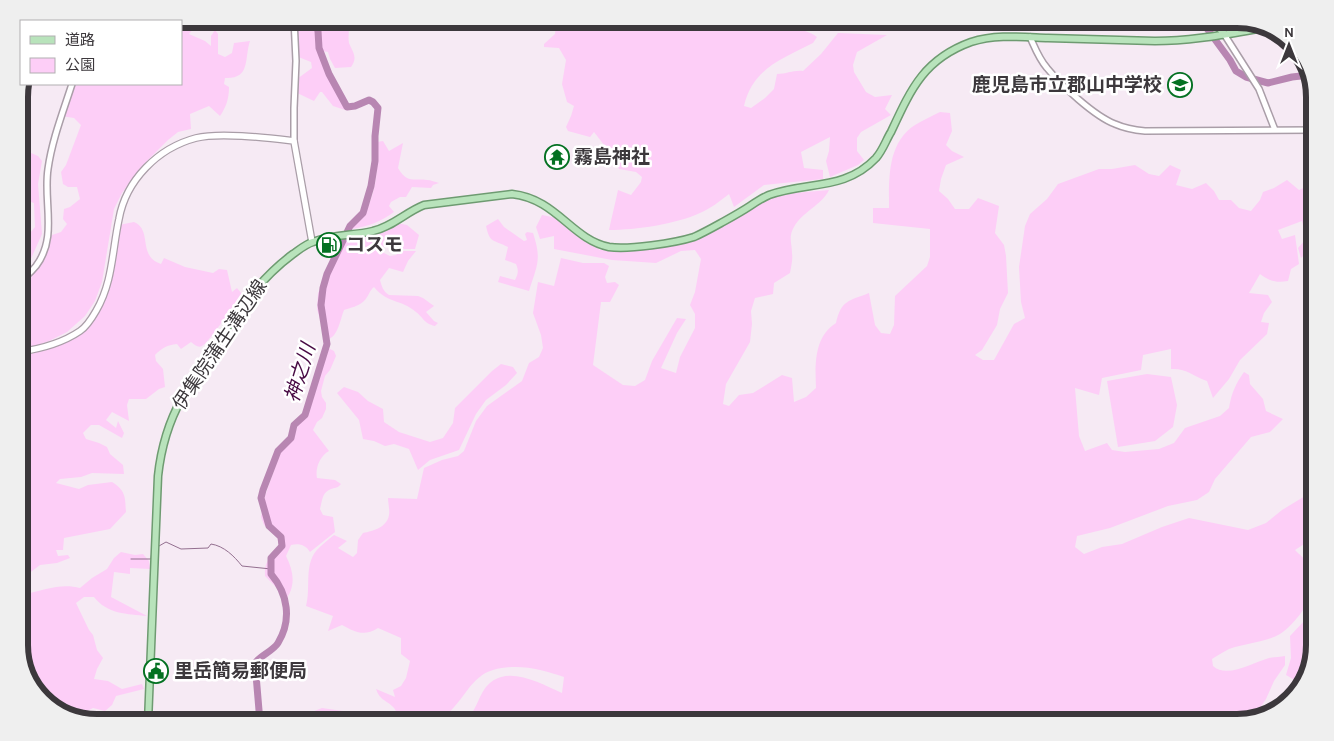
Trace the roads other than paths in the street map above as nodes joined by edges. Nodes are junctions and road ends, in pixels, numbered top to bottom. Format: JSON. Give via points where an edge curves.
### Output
{"nodes":[{"id":1,"x":294,"y":28,"type":"edge"},
{"id":2,"x":1219,"y":28,"type":"edge"},
{"id":3,"x":1254,"y":29,"type":"edge"},
{"id":4,"x":1224,"y":34,"type":"junction"},
{"id":5,"x":1030,"y":37,"type":"junction"},
{"id":6,"x":72,"y":85,"type":"edge"},
{"id":7,"x":1274,"y":130,"type":"junction"},
{"id":8,"x":1306,"y":130,"type":"edge"},
{"id":9,"x":294,"y":141,"type":"junction"},
{"id":10,"x":312,"y":242,"type":"junction"},
{"id":11,"x":28,"y":275,"type":"edge"},
{"id":12,"x":28,"y":350,"type":"edge"},
{"id":13,"x":148,"y":714,"type":"edge"}],
"edges":[{"from":1,"to":9,"type":"street"},
{"from":2,"to":4,"type":"main road"},
{"from":3,"to":4,"type":"main road","name":"伊集院蒲生溝辺線"},
{"from":4,"to":5,"type":"main road","name":"伊集院蒲生溝辺線","via":[[1156,41]]},
{"from":4,"to":7,"type":"street","via":[[1259,89]]},
{"from":5,"to":7,"type":"street","via":[[1042,60],[1059,80],[1090,109],[1114,124],[1145,131]]},
{"from":5,"to":10,"type":"main road","name":"伊集院蒲生溝辺線","via":[[980,40],[960,47],[936,62],[919,78],[877,157],[859,171],[833,183],[768,195],[693,237],[642,246],[608,247],[582,235],[542,203],[512,194],[424,206],[373,231]]},
{"from":6,"to":11,"type":"street","via":[[52,146],[48,171],[49,234],[42,257]]},
{"from":7,"to":8,"type":"street"},
{"from":9,"to":10,"type":"main road"},
{"from":9,"to":12,"type":"main road","via":[[206,136],[175,146],[155,159],[143,170],[125,198],[110,280],[92,317],[81,331],[43,348]]},
{"from":10,"to":13,"type":"main road","name":"伊集院蒲生溝辺線","via":[[258,284],[182,398],[166,432],[158,476]]}]}
